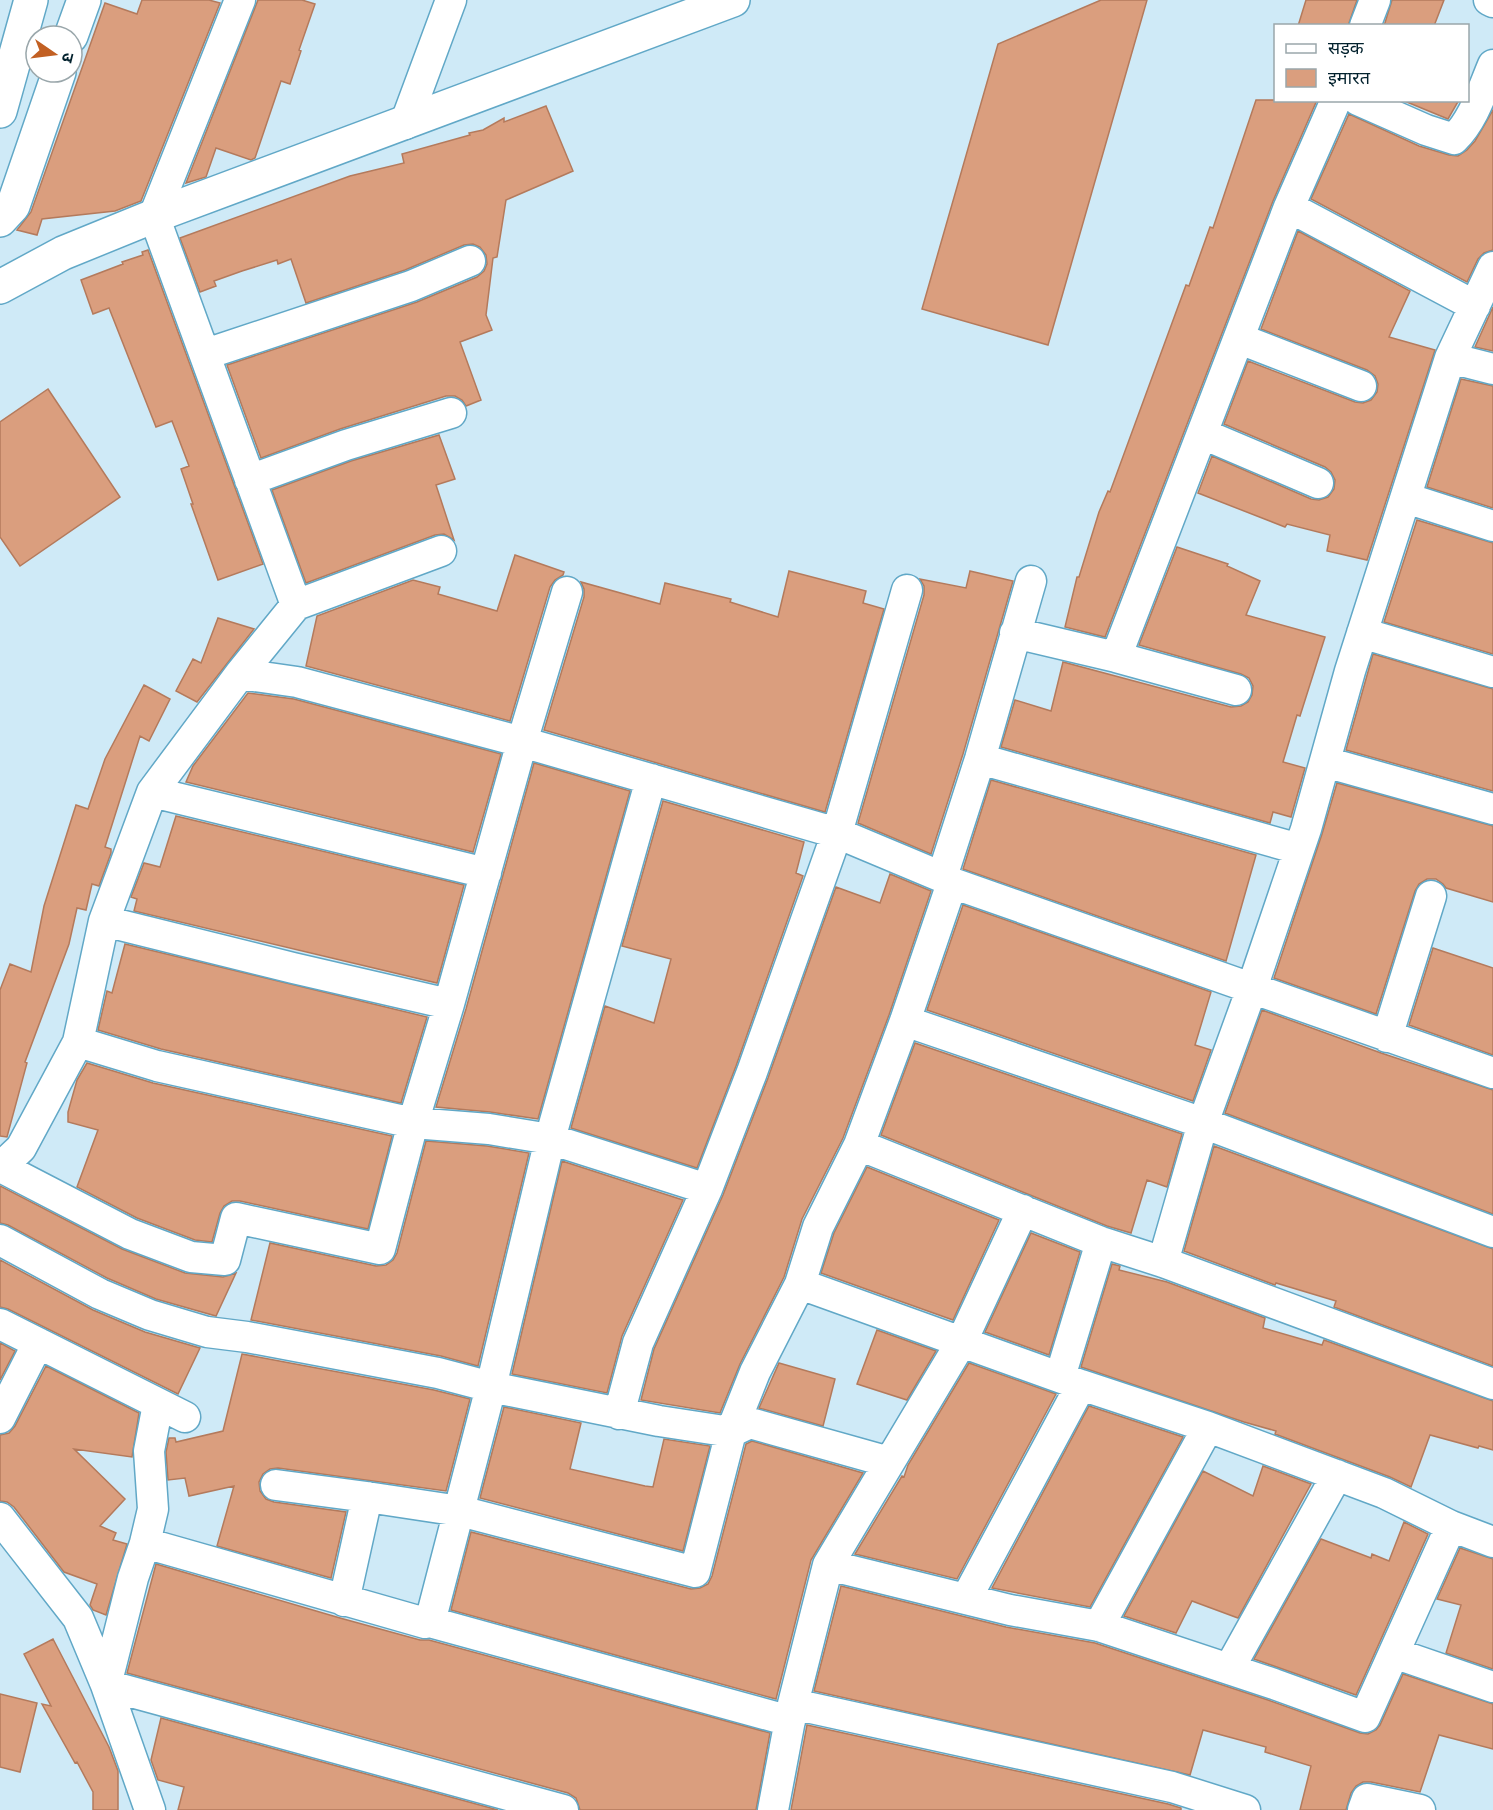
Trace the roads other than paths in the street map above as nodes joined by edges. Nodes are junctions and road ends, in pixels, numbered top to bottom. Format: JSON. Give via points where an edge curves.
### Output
{"nodes":[{"id":1,"x":31,"y":0,"type":"edge"},
{"id":2,"x":84,"y":0,"type":"edge"},
{"id":3,"x":240,"y":0,"type":"edge"},
{"id":4,"x":451,"y":0,"type":"edge"},
{"id":5,"x":733,"y":0,"type":"edge"},
{"id":6,"x":1375,"y":0,"type":"edge"},
{"id":7,"x":75,"y":24,"type":"edge"},
{"id":8,"x":1366,"y":24,"type":"edge"},
{"id":9,"x":1493,"y":65,"type":"edge"},
{"id":10,"x":55,"y":84,"type":"edge"},
{"id":11,"x":1335,"y":102,"type":"edge"},
{"id":12,"x":1363,"y":102,"type":"edge"},
{"id":13,"x":0,"y":111,"type":"edge"},
{"id":14,"x":405,"y":123,"type":"junction"},
{"id":15,"x":1289,"y":207,"type":"junction"},
{"id":16,"x":154,"y":216,"type":"junction"},
{"id":17,"x":0,"y":220,"type":"edge"},
{"id":18,"x":470,"y":261,"type":"dead end"},
{"id":19,"x":1493,"y":267,"type":"edge"},
{"id":20,"x":0,"y":287,"type":"edge"},
{"id":21,"x":1475,"y":306,"type":"junction"},
{"id":22,"x":1240,"y":339,"type":"junction"},
{"id":23,"x":206,"y":354,"type":"junction"},
{"id":24,"x":1450,"y":358,"type":"junction"},
{"id":25,"x":1493,"y":369,"type":"edge"},
{"id":26,"x":1361,"y":386,"type":"dead end"},
{"id":27,"x":451,"y":413,"type":"dead end"},
{"id":28,"x":1203,"y":434,"type":"junction"},
{"id":29,"x":250,"y":480,"type":"junction"},
{"id":30,"x":1318,"y":483,"type":"dead end"},
{"id":31,"x":1406,"y":498,"type":"junction"},
{"id":32,"x":1493,"y":526,"type":"edge"},
{"id":33,"x":441,"y":551,"type":"dead end"},
{"id":34,"x":1031,"y":581,"type":"dead end"},
{"id":35,"x":907,"y":590,"type":"dead end"},
{"id":36,"x":567,"y":592,"type":"dead end"},
{"id":37,"x":296,"y":605,"type":"junction"},
{"id":38,"x":1015,"y":633,"type":"junction"},
{"id":39,"x":1362,"y":633,"type":"junction"},
{"id":40,"x":1116,"y":657,"type":"junction"},
{"id":41,"x":1493,"y":672,"type":"edge"},
{"id":42,"x":240,"y":674,"type":"junction"},
{"id":43,"x":1236,"y":690,"type":"dead end"},
{"id":44,"x":522,"y":741,"type":"junction"},
{"id":45,"x":980,"y":759,"type":"junction"},
{"id":46,"x":1324,"y":762,"type":"junction"},
{"id":47,"x":651,"y":779,"type":"junction"},
{"id":48,"x":152,"y":792,"type":"junction"},
{"id":49,"x":1493,"y":809,"type":"edge"},
{"id":50,"x":837,"y":833,"type":"junction"},
{"id":51,"x":1299,"y":849,"type":"junction"},
{"id":52,"x":486,"y":873,"type":"junction"},
{"id":53,"x":947,"y":880,"type":"junction"},
{"id":54,"x":1431,"y":896,"type":"dead end"},
{"id":55,"x":104,"y":921,"type":"junction"},
{"id":56,"x":1252,"y":988,"type":"junction"},
{"id":57,"x":449,"y":1004,"type":"junction"},
{"id":58,"x":905,"y":1021,"type":"junction"},
{"id":59,"x":1387,"y":1037,"type":"junction"},
{"id":60,"x":78,"y":1042,"type":"junction"},
{"id":61,"x":1493,"y":1073,"type":"edge"},
{"id":62,"x":412,"y":1123,"type":"junction"},
{"id":63,"x":1203,"y":1123,"type":"junction"},
{"id":64,"x":550,"y":1139,"type":"junction"},
{"id":65,"x":859,"y":1145,"type":"junction"},
{"id":66,"x":1,"y":1168,"type":"edge"},
{"id":67,"x":708,"y":1189,"type":"junction"},
{"id":68,"x":1023,"y":1210,"type":"junction"},
{"id":69,"x":1493,"y":1232,"type":"edge"},
{"id":70,"x":0,"y":1240,"type":"edge"},
{"id":71,"x":1101,"y":1242,"type":"junction"},
{"id":72,"x":1163,"y":1262,"type":"junction"},
{"id":73,"x":800,"y":1284,"type":"junction"},
{"id":74,"x":0,"y":1324,"type":"edge"},
{"id":75,"x":962,"y":1341,"type":"junction"},
{"id":76,"x":38,"y":1344,"type":"junction"},
{"id":77,"x":1071,"y":1381,"type":"junction"},
{"id":78,"x":1493,"y":1384,"type":"edge"},
{"id":79,"x":491,"y":1387,"type":"junction"},
{"id":80,"x":158,"y":1404,"type":"junction"},
{"id":81,"x":619,"y":1414,"type":"junction"},
{"id":82,"x":185,"y":1417,"type":"dead end"},
{"id":83,"x":0,"y":1418,"type":"edge"},
{"id":84,"x":1208,"y":1427,"type":"junction"},
{"id":85,"x":731,"y":1432,"type":"junction"},
{"id":86,"x":889,"y":1462,"type":"junction"},
{"id":87,"x":1337,"y":1475,"type":"junction"},
{"id":88,"x":276,"y":1485,"type":"dead end"},
{"id":89,"x":367,"y":1497,"type":"junction"},
{"id":90,"x":460,"y":1511,"type":"junction"},
{"id":91,"x":0,"y":1518,"type":"edge"},
{"id":92,"x":1451,"y":1526,"type":"junction"},
{"id":93,"x":1493,"y":1542,"type":"edge"},
{"id":94,"x":145,"y":1543,"type":"junction"},
{"id":95,"x":828,"y":1564,"type":"junction"},
{"id":96,"x":966,"y":1599,"type":"junction"},
{"id":97,"x":344,"y":1601,"type":"junction"},
{"id":98,"x":430,"y":1622,"type":"junction"},
{"id":99,"x":1099,"y":1626,"type":"junction"},
{"id":100,"x":1394,"y":1653,"type":"junction"},
{"id":101,"x":1229,"y":1669,"type":"junction"},
{"id":102,"x":106,"y":1685,"type":"junction"},
{"id":103,"x":1493,"y":1687,"type":"edge"},
{"id":104,"x":791,"y":1712,"type":"junction"},
{"id":105,"x":150,"y":1810,"type":"edge"},
{"id":106,"x":563,"y":1810,"type":"edge"},
{"id":107,"x":773,"y":1810,"type":"edge"},
{"id":108,"x":1245,"y":1810,"type":"edge"},
{"id":109,"x":1364,"y":1810,"type":"edge"},
{"id":110,"x":1420,"y":1810,"type":"edge"}],
"edges":[{"from":1,"to":13,"type":"main road"},
{"from":2,"to":7,"type":"main road"},
{"from":3,"to":16,"type":"street"},
{"from":4,"to":14,"type":"street"},
{"from":5,"to":14,"type":"main road"},
{"from":6,"to":8,"type":"street"},
{"from":9,"to":12,"type":"street","via":[[1471,116],[1454,139]]},
{"from":10,"to":17,"type":"main road","via":[[13,206]]},
{"from":11,"to":15,"type":"street"},
{"from":14,"to":16,"type":"main road"},
{"from":15,"to":21,"type":"street"},
{"from":15,"to":22,"type":"street"},
{"from":16,"to":20,"type":"main road","via":[[63,253]]},
{"from":16,"to":23,"type":"street"},
{"from":18,"to":23,"type":"street","via":[[411,286]]},
{"from":19,"to":21,"type":"street"},
{"from":21,"to":24,"type":"street"},
{"from":22,"to":26,"type":"street"},
{"from":22,"to":28,"type":"street"},
{"from":23,"to":29,"type":"street"},
{"from":24,"to":25,"type":"street"},
{"from":24,"to":31,"type":"street"},
{"from":27,"to":29,"type":"street"},
{"from":28,"to":30,"type":"street"},
{"from":28,"to":40,"type":"street"},
{"from":29,"to":37,"type":"street"},
{"from":31,"to":32,"type":"street"},
{"from":31,"to":39,"type":"street"},
{"from":33,"to":37,"type":"street"},
{"from":34,"to":38,"type":"street"},
{"from":35,"to":50,"type":"street"},
{"from":36,"to":44,"type":"street"},
{"from":37,"to":42,"type":"street"},
{"from":38,"to":40,"type":"street"},
{"from":38,"to":45,"type":"street"},
{"from":39,"to":41,"type":"street"},
{"from":39,"to":46,"type":"street"},
{"from":40,"to":43,"type":"street"},
{"from":42,"to":44,"type":"street","via":[[297,682]]},
{"from":42,"to":48,"type":"street"},
{"from":44,"to":47,"type":"street"},
{"from":44,"to":52,"type":"street"},
{"from":45,"to":51,"type":"street"},
{"from":45,"to":53,"type":"street"},
{"from":46,"to":49,"type":"street"},
{"from":46,"to":51,"type":"street"},
{"from":47,"to":50,"type":"street"},
{"from":47,"to":64,"type":"street"},
{"from":48,"to":52,"type":"street"},
{"from":48,"to":55,"type":"street"},
{"from":50,"to":53,"type":"street"},
{"from":50,"to":67,"type":"street"},
{"from":51,"to":56,"type":"street"},
{"from":52,"to":57,"type":"street"},
{"from":53,"to":56,"type":"street"},
{"from":53,"to":58,"type":"street"},
{"from":54,"to":59,"type":"street"},
{"from":55,"to":57,"type":"street"},
{"from":55,"to":60,"type":"street"},
{"from":56,"to":59,"type":"street"},
{"from":56,"to":63,"type":"street"},
{"from":57,"to":62,"type":"street"},
{"from":58,"to":63,"type":"street"},
{"from":58,"to":65,"type":"street"},
{"from":59,"to":61,"type":"street"},
{"from":60,"to":62,"type":"street","via":[[157,1066]]},
{"from":60,"to":66,"type":"street","via":[[21,1148]]},
{"from":62,"to":64,"type":"street"},
{"from":62,"to":66,"type":"street","via":[[380,1249],[237,1218],[225,1260],[191,1257],[130,1234]]},
{"from":63,"to":69,"type":"street"},
{"from":63,"to":72,"type":"street"},
{"from":64,"to":67,"type":"street"},
{"from":64,"to":79,"type":"street"},
{"from":65,"to":68,"type":"street"},
{"from":65,"to":73,"type":"street","via":[[818,1227]]},
{"from":67,"to":81,"type":"street","via":[[638,1343]]},
{"from":68,"to":71,"type":"street"},
{"from":68,"to":75,"type":"street"},
{"from":70,"to":79,"type":"street","via":[[150,1315],[207,1332],[438,1373]]},
{"from":71,"to":72,"type":"street"},
{"from":71,"to":77,"type":"street"},
{"from":72,"to":78,"type":"street"},
{"from":73,"to":75,"type":"street"},
{"from":73,"to":85,"type":"street","via":[[755,1372]]},
{"from":74,"to":76,"type":"street"},
{"from":75,"to":77,"type":"street"},
{"from":75,"to":86,"type":"street"},
{"from":76,"to":80,"type":"street"},
{"from":76,"to":83,"type":"street"},
{"from":77,"to":84,"type":"street"},
{"from":77,"to":96,"type":"street"},
{"from":79,"to":81,"type":"street"},
{"from":79,"to":90,"type":"street"},
{"from":80,"to":82,"type":"street"},
{"from":80,"to":94,"type":"street","via":[[148,1451],[153,1509]]},
{"from":81,"to":85,"type":"street"},
{"from":84,"to":87,"type":"street"},
{"from":84,"to":99,"type":"street"},
{"from":85,"to":86,"type":"street","via":[[750,1423]]},
{"from":85,"to":90,"type":"street","via":[[695,1572]]},
{"from":86,"to":95,"type":"street"},
{"from":87,"to":92,"type":"street","via":[[1410,1504]]},
{"from":87,"to":101,"type":"street"},
{"from":88,"to":89,"type":"street"},
{"from":89,"to":90,"type":"street"},
{"from":89,"to":97,"type":"street"},
{"from":90,"to":98,"type":"street"},
{"from":91,"to":102,"type":"street","via":[[78,1618]]},
{"from":92,"to":93,"type":"street"},
{"from":92,"to":100,"type":"street"},
{"from":94,"to":97,"type":"street"},
{"from":94,"to":102,"type":"street"},
{"from":95,"to":96,"type":"street"},
{"from":95,"to":104,"type":"street"},
{"from":96,"to":99,"type":"street"},
{"from":97,"to":98,"type":"street"},
{"from":98,"to":104,"type":"street"},
{"from":99,"to":101,"type":"street"},
{"from":100,"to":101,"type":"street","via":[[1365,1717]]},
{"from":100,"to":103,"type":"street"},
{"from":102,"to":105,"type":"street"},
{"from":102,"to":106,"type":"street"},
{"from":104,"to":107,"type":"street"},
{"from":104,"to":108,"type":"street","via":[[1172,1787]]},
{"from":109,"to":110,"type":"street","via":[[1367,1799]]}]}
